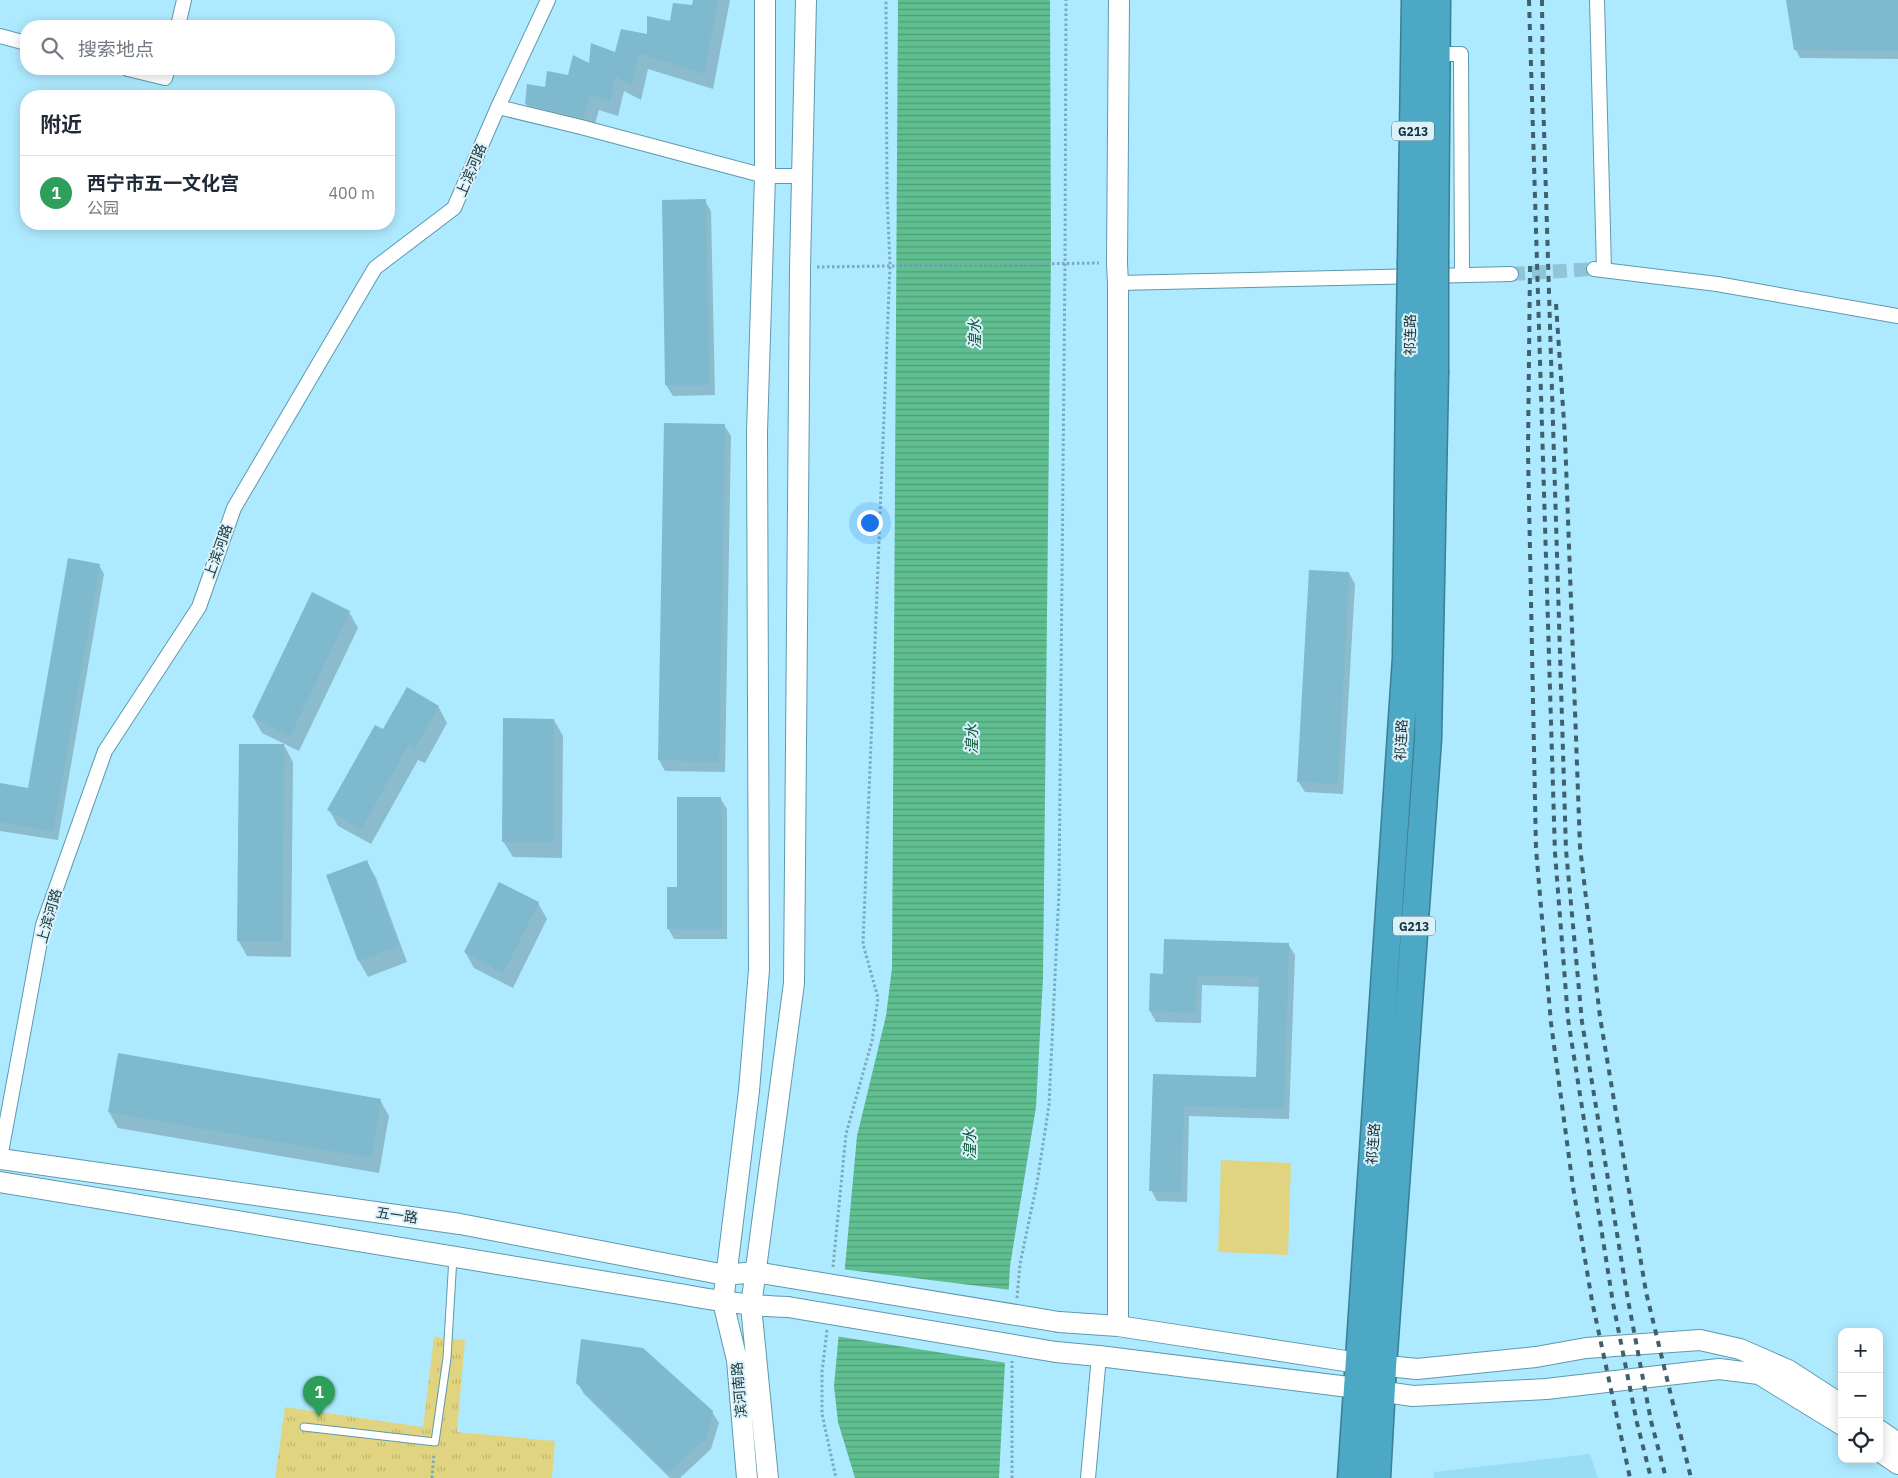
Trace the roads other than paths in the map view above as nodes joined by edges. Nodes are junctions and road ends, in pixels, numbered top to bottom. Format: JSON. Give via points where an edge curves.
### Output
{"nodes":[{"id":1,"x":184,"y":0,"type":"edge"},
{"id":2,"x":548,"y":0,"type":"edge"},
{"id":3,"x":765,"y":0,"type":"edge"},
{"id":4,"x":806,"y":0,"type":"edge"},
{"id":5,"x":1119,"y":0,"type":"edge"},
{"id":6,"x":1415,"y":0,"type":"edge"},
{"id":7,"x":1438,"y":0,"type":"edge"},
{"id":8,"x":1597,"y":0,"type":"edge"},
{"id":9,"x":179,"y":20,"type":"edge"},
{"id":10,"x":0,"y":36,"type":"edge"},
{"id":11,"x":20,"y":41,"type":"edge"},
{"id":12,"x":1438,"y":54,"type":"junction"},
{"id":13,"x":153,"y":75,"type":"edge"},
{"id":14,"x":166,"y":75,"type":"edge"},
{"id":15,"x":498,"y":107,"type":"junction"},
{"id":16,"x":764,"y":176,"type":"junction"},
{"id":17,"x":802,"y":176,"type":"junction"},
{"id":18,"x":1423,"y":262,"type":"junction"},
{"id":19,"x":1462,"y":274,"type":"junction"},
{"id":20,"x":1511,"y":274,"type":"tunnel mouth"},
{"id":21,"x":1118,"y":283,"type":"junction"},
{"id":22,"x":1898,"y":316,"type":"edge"},
{"id":23,"x":1422,"y":375,"type":"junction"},
{"id":24,"x":0,"y":1158,"type":"edge"},
{"id":25,"x":0,"y":1182,"type":"edge"},
{"id":26,"x":454,"y":1257,"type":"junction"},
{"id":27,"x":755,"y":1272,"type":"junction"},
{"id":28,"x":725,"y":1275,"type":"junction"},
{"id":29,"x":723,"y":1302,"type":"junction"},
{"id":30,"x":751,"y":1306,"type":"junction"},
{"id":31,"x":1118,"y":1326,"type":"junction"},
{"id":32,"x":1098,"y":1356,"type":"junction"},
{"id":33,"x":1383,"y":1367,"type":"junction"},
{"id":34,"x":1358,"y":1375,"type":"junction"},
{"id":35,"x":1383,"y":1393,"type":"junction"},
{"id":36,"x":1838,"y":1402,"type":"edge"},
{"id":37,"x":1838,"y":1423,"type":"edge"},
{"id":38,"x":304,"y":1428,"type":"dead end"},
{"id":39,"x":1883,"y":1433,"type":"edge"},
{"id":40,"x":1898,"y":1442,"type":"edge"},
{"id":41,"x":1883,"y":1454,"type":"edge"},
{"id":42,"x":1898,"y":1464,"type":"edge"},
{"id":43,"x":747,"y":1478,"type":"edge"},
{"id":44,"x":768,"y":1478,"type":"edge"},
{"id":45,"x":1088,"y":1478,"type":"edge"},
{"id":46,"x":1351,"y":1478,"type":"edge"},
{"id":47,"x":1378,"y":1478,"type":"edge"}],
"edges":[{"from":1,"to":9,"type":"street"},
{"from":2,"to":15,"type":"street","name":"上滨河路"},
{"from":3,"to":16,"type":"street","name":"滨河南路"},
{"from":4,"to":17,"type":"street"},
{"from":5,"to":21,"type":"street"},
{"from":6,"to":18,"type":"highway","name":"祁连路","number":"G213"},
{"from":7,"to":12,"type":"highway","name":"祁连路","number":"G213"},
{"from":8,"to":22,"type":"street","via":[[1599,269],[1717,284]]},
{"from":10,"to":11,"type":"street"},
{"from":12,"to":18,"type":"highway","name":"祁连路","number":"G213"},
{"from":12,"to":19,"type":"street","via":[[1460,54]]},
{"from":13,"to":14,"type":"street","via":[[165,78]]},
{"from":15,"to":16,"type":"street"},
{"from":15,"to":24,"type":"street","name":"上滨河路","via":[[454,208],[374,268],[234,508],[199,607],[105,751],[43,925]]},
{"from":16,"to":17,"type":"street"},
{"from":16,"to":28,"type":"street","name":"滨河南路","via":[[757,432],[759,970],[748,1092]]},
{"from":17,"to":27,"type":"street","via":[[794,983]]},
{"from":18,"to":23,"type":"highway","name":"祁连路","number":"G213","bridge":true},
{"from":19,"to":20,"type":"street"},
{"from":19,"to":21,"type":"street"},
{"from":21,"to":31,"type":"street"},
{"from":23,"to":33,"type":"highway","name":"祁连路","number":"G213","via":[[1428,739]]},
{"from":23,"to":34,"type":"highway","name":"祁连路","number":"G213"},
{"from":24,"to":28,"type":"street","name":"五一路","via":[[460,1224]]},
{"from":25,"to":26,"type":"street"},
{"from":26,"to":29,"type":"street"},
{"from":26,"to":38,"type":"lane","via":[[447,1358],[435,1442]]},
{"from":27,"to":28,"type":"street","name":"五一路"},
{"from":27,"to":30,"type":"street"},
{"from":27,"to":31,"type":"street","name":"五一路","bridge":true,"via":[[1060,1322]]},
{"from":28,"to":29,"type":"street","name":"滨河南路"},
{"from":29,"to":30,"type":"street"},
{"from":29,"to":43,"type":"street","name":"滨河南路","via":[[737,1360]]},
{"from":30,"to":32,"type":"street","bridge":true,"via":[[788,1307],[1056,1352]]},
{"from":30,"to":44,"type":"street"},
{"from":31,"to":34,"type":"street","name":"五一路"},
{"from":32,"to":34,"type":"street"},
{"from":32,"to":45,"type":"street"},
{"from":33,"to":34,"type":"street"},
{"from":33,"to":35,"type":"highway","name":"祁连路","number":"G213"},
{"from":33,"to":36,"type":"street","via":[[1417,1369],[1536,1357],[1586,1348],[1700,1340],[1740,1348],[1788,1370]]},
{"from":34,"to":35,"type":"street"},
{"from":34,"to":46,"type":"highway","name":"祁连路","number":"G213"},
{"from":35,"to":37,"type":"street","via":[[1413,1396],[1546,1389],[1719,1369],[1759,1374]]},
{"from":35,"to":47,"type":"highway","name":"祁连路","number":"G213"},
{"from":39,"to":40,"type":"street"},
{"from":41,"to":42,"type":"street"}]}
